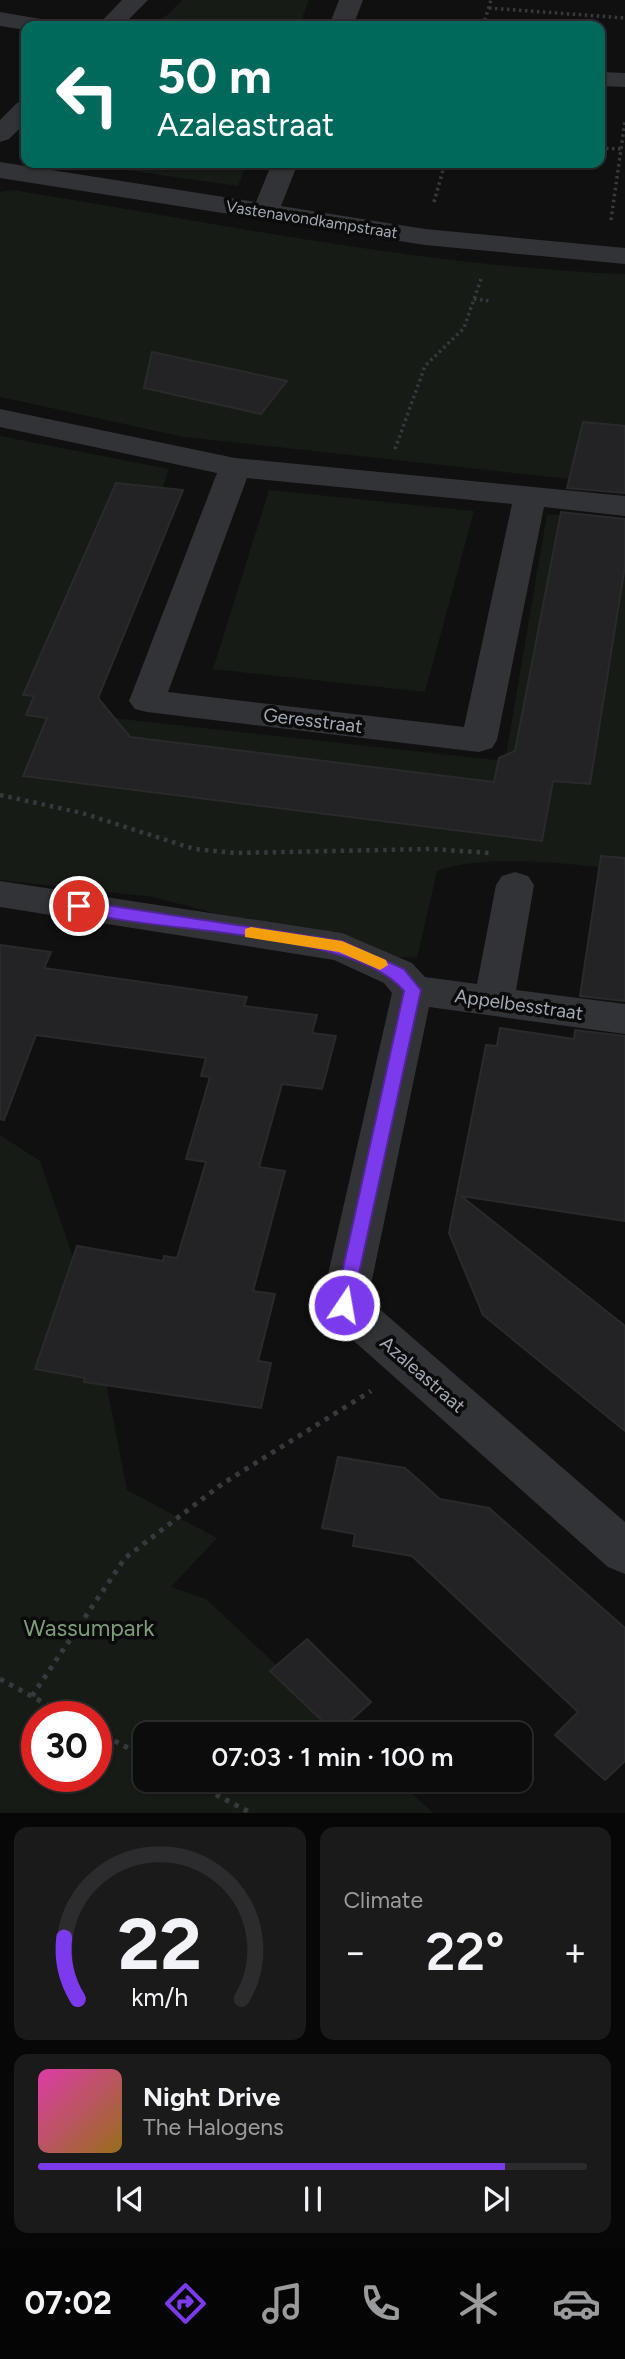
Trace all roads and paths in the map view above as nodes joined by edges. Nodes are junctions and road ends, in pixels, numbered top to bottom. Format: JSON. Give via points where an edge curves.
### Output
{"nodes":[{"id":1,"x":135,"y":0,"type":"edge"},
{"id":2,"x":351,"y":0,"type":"edge"},
{"id":3,"x":491,"y":0,"type":"edge"},
{"id":4,"x":489,"y":8,"type":"junction"},
{"id":5,"x":625,"y":18,"type":"edge"},
{"id":6,"x":0,"y":19,"type":"edge"},
{"id":7,"x":114,"y":21,"type":"edge"},
{"id":8,"x":343,"y":21,"type":"edge"},
{"id":9,"x":485,"y":21,"type":"edge"},
{"id":10,"x":21,"y":22,"type":"edge"},
{"id":11,"x":605,"y":79,"type":"edge"},
{"id":12,"x":625,"y":80,"type":"edge"},
{"id":13,"x":21,"y":113,"type":"edge"},
{"id":14,"x":625,"y":121,"type":"edge"},
{"id":15,"x":0,"y":134,"type":"edge"},
{"id":16,"x":605,"y":148,"type":"edge"},
{"id":17,"x":622,"y":149,"type":"junction"},
{"id":18,"x":623,"y":157,"type":"edge"},
{"id":19,"x":283,"y":168,"type":"edge"},
{"id":20,"x":0,"y":170,"type":"edge"},
{"id":21,"x":265,"y":212,"type":"junction"},
{"id":22,"x":493,"y":245,"type":"junction"},
{"id":23,"x":615,"y":256,"type":"edge"},
{"id":24,"x":474,"y":299,"type":"junction"},
{"id":25,"x":491,"y":301,"type":"dead end"},
{"id":26,"x":0,"y":418,"type":"edge"},
{"id":27,"x":235,"y":467,"type":"junction"},
{"id":28,"x":384,"y":482,"type":"junction"},
{"id":29,"x":530,"y":496,"type":"junction"},
{"id":30,"x":625,"y":506,"type":"edge"},
{"id":31,"x":0,"y":795,"type":"edge"},
{"id":32,"x":515,"y":885,"type":"joint"},
{"id":33,"x":0,"y":894,"type":"edge"},
{"id":34,"x":412,"y":990,"type":"junction"},
{"id":35,"x":494,"y":1000,"type":"junction"},
{"id":36,"x":625,"y":1018,"type":"edge"},
{"id":37,"x":413,"y":1364,"type":"junction"},
{"id":38,"x":625,"y":1552,"type":"edge"},
{"id":39,"x":0,"y":1679,"type":"edge"},
{"id":40,"x":32,"y":1696,"type":"junction"},
{"id":41,"x":41,"y":1701,"type":"edge"},
{"id":42,"x":112,"y":1739,"type":"edge"},
{"id":43,"x":133,"y":1751,"type":"edge"},
{"id":44,"x":211,"y":1792,"type":"edge"},
{"id":45,"x":250,"y":1813,"type":"edge"}],
"edges":[{"from":1,"to":7,"type":"street"},
{"from":2,"to":8,"type":"street"},
{"from":3,"to":4,"type":"path"},
{"from":4,"to":5,"type":"path"},
{"from":4,"to":9,"type":"path"},
{"from":6,"to":10,"type":"street"},
{"from":11,"to":12,"type":"street"},
{"from":13,"to":15,"type":"street"},
{"from":14,"to":17,"type":"path"},
{"from":16,"to":17,"type":"path"},
{"from":17,"to":18,"type":"path"},
{"from":18,"to":23,"type":"path"},
{"from":19,"to":21,"type":"street"},
{"from":20,"to":21,"type":"street","name":"Vastenavondkampstraat"},
{"from":21,"to":22,"type":"street","name":"Vastenavondkampstraat"},
{"from":22,"to":23,"type":"street","name":"Vastenavondkampstraat"},
{"from":22,"to":24,"type":"path"},
{"from":24,"to":25,"type":"path"},
{"from":24,"to":28,"type":"path","via":[[464,328],[425,366]]},
{"from":26,"to":27,"type":"street"},
{"from":27,"to":28,"type":"street"},
{"from":27,"to":29,"type":"street","name":"Geresstraat","via":[[147,701],[480,740]]},
{"from":28,"to":29,"type":"street"},
{"from":29,"to":30,"type":"street"},
{"from":31,"to":32,"type":"path","via":[[82,813],[194,849],[236,853],[489,852],[533,865]]},
{"from":32,"to":35,"type":"street"},
{"from":33,"to":34,"type":"street","via":[[342,947],[398,973]]},
{"from":34,"to":35,"type":"street","name":"Appelbesstraat"},
{"from":34,"to":37,"type":"street","name":"Azaleastraat","via":[[344,1305]]},
{"from":35,"to":36,"type":"street","name":"Appelbesstraat"},
{"from":37,"to":38,"type":"street","name":"Azaleastraat"},
{"from":37,"to":40,"type":"path","via":[[222,1484],[125,1558]]},
{"from":39,"to":40,"type":"path"},
{"from":40,"to":41,"type":"path"},
{"from":42,"to":43,"type":"path"},
{"from":44,"to":45,"type":"path"}]}
